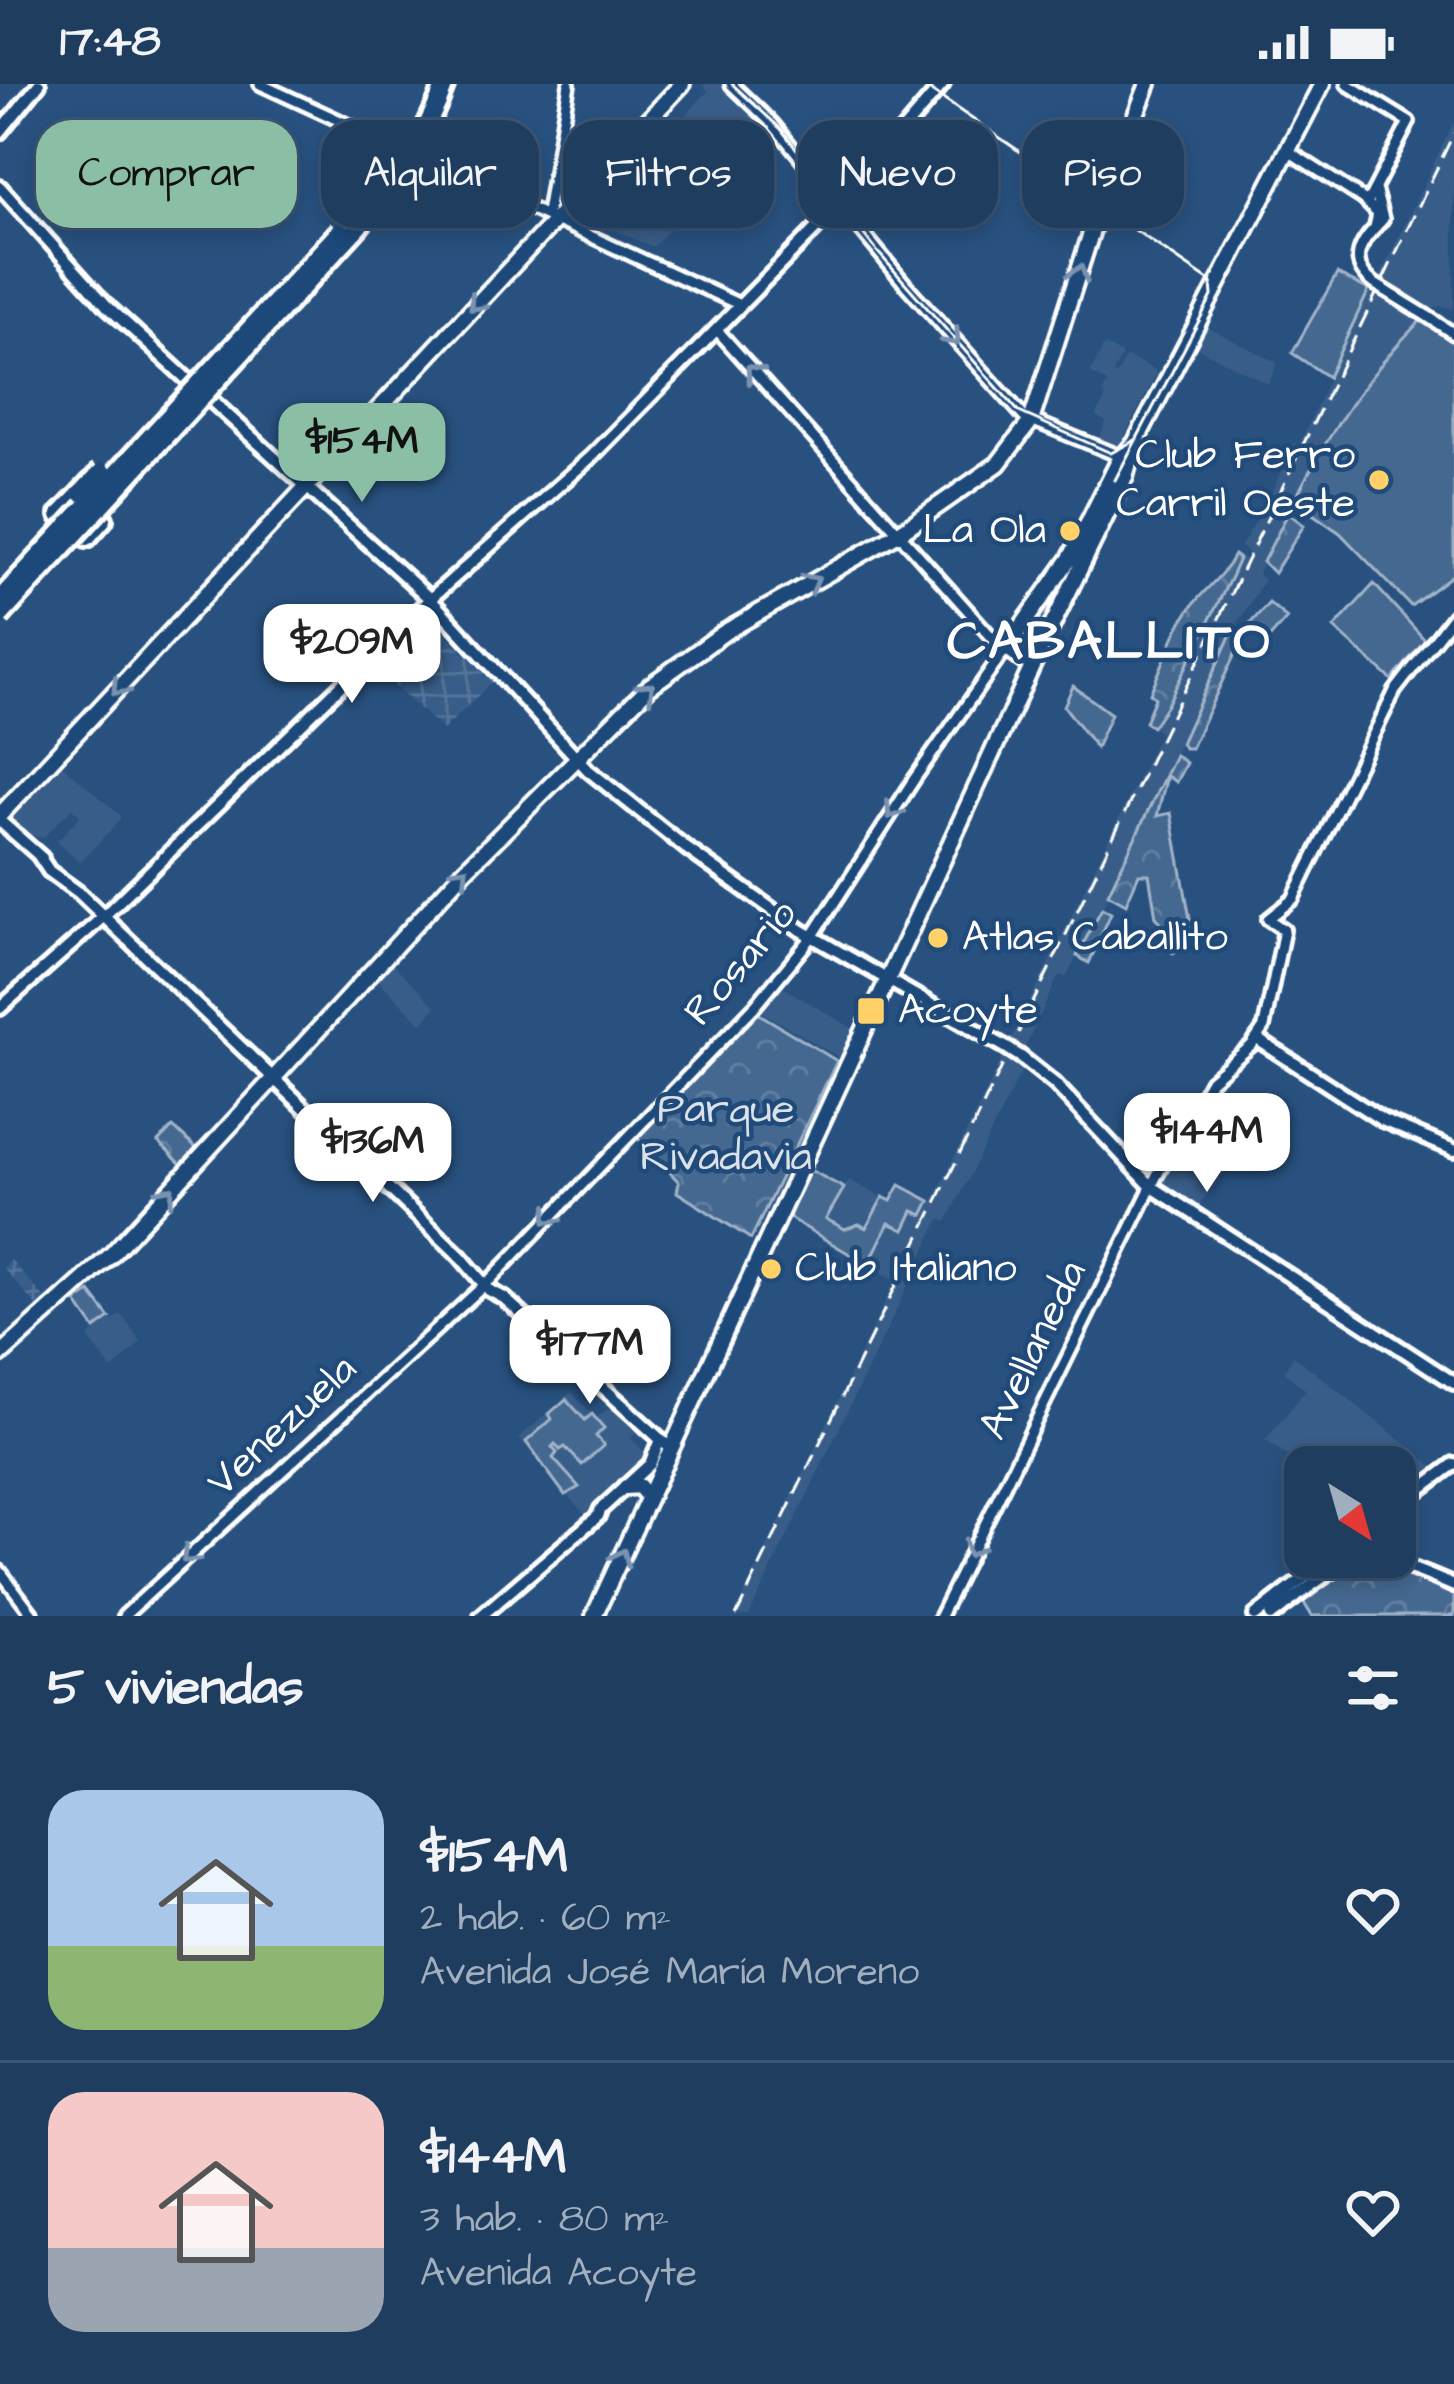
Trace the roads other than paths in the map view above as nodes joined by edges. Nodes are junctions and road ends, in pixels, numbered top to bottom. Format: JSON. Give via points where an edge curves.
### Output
{"nodes":[{"id":1,"x":39,"y":84,"type":"edge"},
{"id":2,"x":260,"y":84,"type":"edge"},
{"id":3,"x":433,"y":84,"type":"edge"},
{"id":4,"x":445,"y":84,"type":"edge"},
{"id":5,"x":569,"y":84,"type":"edge"},
{"id":6,"x":682,"y":84,"type":"edge"},
{"id":7,"x":731,"y":84,"type":"edge"},
{"id":8,"x":943,"y":84,"type":"edge"},
{"id":9,"x":1148,"y":84,"type":"edge"},
{"id":10,"x":1322,"y":84,"type":"edge"},
{"id":11,"x":1347,"y":84,"type":"edge"},
{"id":12,"x":912,"y":120,"type":"edge"},
{"id":13,"x":0,"y":133,"type":"edge"},
{"id":14,"x":1287,"y":150,"type":"junction"},
{"id":15,"x":798,"y":154,"type":"edge"},
{"id":16,"x":0,"y":188,"type":"edge"},
{"id":17,"x":1375,"y":189,"type":"junction"},
{"id":18,"x":1371,"y":207,"type":"junction"},
{"id":19,"x":1361,"y":215,"type":"dead end"},
{"id":20,"x":551,"y":216,"type":"junction"},
{"id":21,"x":1375,"y":226,"type":"junction"},
{"id":22,"x":816,"y":228,"type":"edge"},
{"id":23,"x":860,"y":228,"type":"edge"},
{"id":24,"x":740,"y":305,"type":"junction"},
{"id":25,"x":713,"y":334,"type":"junction"},
{"id":26,"x":1454,"y":334,"type":"edge"},
{"id":27,"x":255,"y":342,"type":"junction"},
{"id":28,"x":228,"y":349,"type":"junction"},
{"id":29,"x":190,"y":382,"type":"dead end"},
{"id":30,"x":211,"y":400,"type":"dead end"},
{"id":31,"x":1031,"y":420,"type":"junction"},
{"id":32,"x":1124,"y":464,"type":"junction"},
{"id":33,"x":306,"y":487,"type":"junction"},
{"id":34,"x":60,"y":515,"type":"dead end"},
{"id":35,"x":899,"y":533,"type":"junction"},
{"id":36,"x":87,"y":537,"type":"dead end"},
{"id":37,"x":0,"y":599,"type":"edge"},
{"id":38,"x":430,"y":599,"type":"junction"},
{"id":39,"x":1454,"y":615,"type":"edge"},
{"id":40,"x":0,"y":616,"type":"edge"},
{"id":41,"x":1005,"y":650,"type":"junction"},
{"id":42,"x":1035,"y":660,"type":"junction"},
{"id":43,"x":577,"y":760,"type":"junction"},
{"id":44,"x":0,"y":818,"type":"edge"},
{"id":45,"x":39,"y":856,"type":"junction"},
{"id":46,"x":75,"y":887,"type":"junction"},
{"id":47,"x":104,"y":916,"type":"junction"},
{"id":48,"x":812,"y":937,"type":"junction"},
{"id":49,"x":887,"y":980,"type":"junction"},
{"id":50,"x":0,"y":1008,"type":"edge"},
{"id":51,"x":1257,"y":1039,"type":"junction"},
{"id":52,"x":276,"y":1079,"type":"junction"},
{"id":53,"x":1454,"y":1150,"type":"edge"},
{"id":54,"x":1151,"y":1186,"type":"junction"},
{"id":55,"x":488,"y":1283,"type":"junction"},
{"id":56,"x":0,"y":1355,"type":"edge"},
{"id":57,"x":1454,"y":1383,"type":"edge"},
{"id":58,"x":665,"y":1444,"type":"junction"},
{"id":59,"x":1454,"y":1464,"type":"edge"},
{"id":60,"x":626,"y":1487,"type":"junction"},
{"id":61,"x":1416,"y":1492,"type":"edge"},
{"id":62,"x":648,"y":1497,"type":"junction"},
{"id":63,"x":1416,"y":1563,"type":"edge"},
{"id":64,"x":1416,"y":1568,"type":"edge"},
{"id":65,"x":0,"y":1571,"type":"edge"},
{"id":66,"x":1312,"y":1578,"type":"edge"},
{"id":67,"x":1313,"y":1578,"type":"edge"},
{"id":68,"x":1454,"y":1582,"type":"edge"},
{"id":69,"x":34,"y":1616,"type":"edge"},
{"id":70,"x":124,"y":1616,"type":"edge"},
{"id":71,"x":481,"y":1616,"type":"edge"},
{"id":72,"x":594,"y":1616,"type":"edge"},
{"id":73,"x":940,"y":1616,"type":"edge"},
{"id":74,"x":1255,"y":1616,"type":"edge"},
{"id":75,"x":1271,"y":1616,"type":"edge"}],
"edges":[{"from":1,"to":13,"type":"main road"},
{"from":2,"to":20,"type":"street"},
{"from":3,"to":28,"type":"highway","bridge":true,"via":[[395,160],[353,217]]},
{"from":4,"to":27,"type":"highway","bridge":true,"via":[[396,178]]},
{"from":5,"to":20,"type":"street"},
{"from":6,"to":20,"type":"main road"},
{"from":7,"to":15,"type":"street"},
{"from":8,"to":12,"type":"main road"},
{"from":31,"to":9,"type":"main road","one_way":true},
{"from":10,"to":14,"type":"main road"},
{"from":11,"to":17,"type":"street","via":[[1409,122]]},
{"from":14,"to":18,"type":"street"},
{"from":14,"to":32,"type":"main road"},
{"from":16,"to":29,"type":"main road","via":[[107,306]]},
{"from":17,"to":18,"type":"street"},
{"from":17,"to":21,"type":"street","via":[[1384,214]]},
{"from":18,"to":19,"type":"street"},
{"from":18,"to":21,"type":"street"},
{"from":20,"to":24,"type":"street"},
{"from":20,"to":33,"type":"main road","one_way":true},
{"from":21,"to":26,"type":"street","bridge":true,"via":[[1360,244],[1364,274]]},
{"from":22,"to":24,"type":"main road"},
{"from":23,"to":31,"type":"street","one_way":true},
{"from":24,"to":25,"type":"main road"},
{"from":35,"to":25,"type":"street","one_way":true},
{"from":25,"to":38,"type":"main road","via":[[591,457]]},
{"from":27,"to":36,"type":"highway","bridge":true},
{"from":27,"to":40,"type":"highway","bridge":true},
{"from":28,"to":34,"type":"highway","bridge":true},
{"from":28,"to":37,"type":"highway","bridge":true},
{"from":30,"to":33,"type":"main road"},
{"from":31,"to":32,"type":"street"},
{"from":31,"to":35,"type":"main road","via":[[996,466]]},
{"from":32,"to":41,"type":"main road"},
{"from":32,"to":42,"type":"main road"},
{"from":33,"to":38,"type":"main road"},
{"from":33,"to":44,"type":"main road","one_way":true},
{"from":35,"to":41,"type":"street"},
{"from":43,"to":35,"type":"main road","one_way":true,"via":[[682,659]]},
{"from":38,"to":43,"type":"main road"},
{"from":38,"to":47,"type":"main road"},
{"from":39,"to":51,"type":"street","via":[[1395,692],[1293,899],[1268,919],[1285,930]]},
{"from":41,"to":42,"type":"street","via":[[1023,663]]},
{"from":41,"to":48,"type":"street","name":"Rosario","one_way":true},
{"from":42,"to":49,"type":"main road"},
{"from":43,"to":48,"type":"main road"},
{"from":52,"to":43,"type":"main road","one_way":true,"via":[[464,871]]},
{"from":44,"to":45,"type":"main road"},
{"from":45,"to":46,"type":"main road"},
{"from":45,"to":46,"type":"main road"},
{"from":46,"to":47,"type":"main road"},
{"from":47,"to":50,"type":"main road"},
{"from":47,"to":52,"type":"main road"},
{"from":48,"to":49,"type":"main road"},
{"from":48,"to":55,"type":"street","name":"Rosario","one_way":true},
{"from":49,"to":54,"type":"main road","bridge":true,"via":[[1021,1057]]},
{"from":49,"to":58,"type":"main road"},
{"from":51,"to":53,"type":"main road","via":[[1382,1120]]},
{"from":51,"to":54,"type":"street","name":"Avellaneda","via":[[1211,1080]]},
{"from":52,"to":55,"type":"main road"},
{"from":56,"to":52,"type":"main road","one_way":true,"via":[[98,1269]]},
{"from":54,"to":57,"type":"main road"},
{"from":54,"to":73,"type":"street","name":"Avellaneda","one_way":true},
{"from":55,"to":58,"type":"main road"},
{"from":55,"to":70,"type":"street","name":"Venezuela","one_way":true},
{"from":58,"to":60,"type":"main road"},
{"from":58,"to":62,"type":"main road"},
{"from":59,"to":61,"type":"main road"},
{"from":60,"to":62,"type":"main road"},
{"from":60,"to":71,"type":"main road"},
{"from":72,"to":62,"type":"main road","one_way":true},
{"from":63,"to":68,"type":"main road"},
{"from":64,"to":68,"type":"main road"},
{"from":65,"to":69,"type":"street"},
{"from":66,"to":74,"type":"main road"},
{"from":67,"to":75,"type":"main road"}]}
